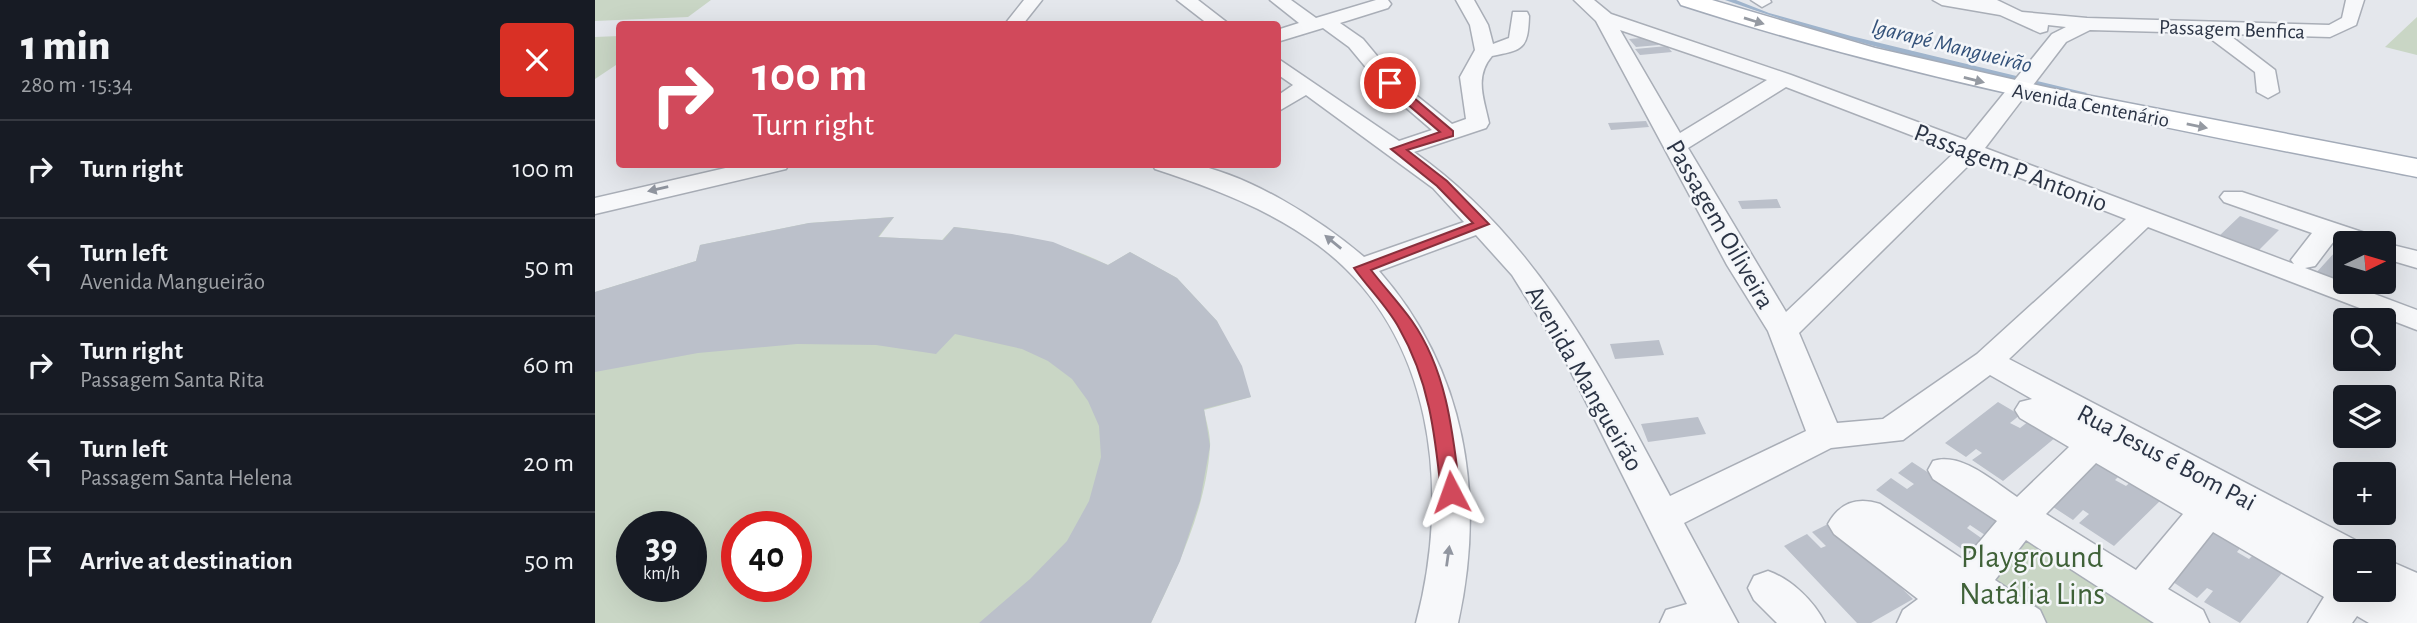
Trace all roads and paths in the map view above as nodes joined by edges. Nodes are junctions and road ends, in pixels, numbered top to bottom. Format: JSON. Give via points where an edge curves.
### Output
{"nodes":[{"id":1,"x":1033,"y":0,"type":"edge"},
{"id":2,"x":1053,"y":0,"type":"edge"},
{"id":3,"x":1186,"y":0,"type":"edge"},
{"id":4,"x":1279,"y":0,"type":"edge"},
{"id":5,"x":1465,"y":0,"type":"edge"},
{"id":6,"x":1583,"y":0,"type":"edge"},
{"id":7,"x":1689,"y":0,"type":"edge"},
{"id":8,"x":1942,"y":0,"type":"edge"},
{"id":9,"x":1982,"y":0,"type":"edge"},
{"id":10,"x":2355,"y":0,"type":"edge"},
{"id":11,"x":1760,"y":1,"type":"edge"},
{"id":12,"x":1380,"y":2,"type":"edge"},
{"id":13,"x":2000,"y":10,"type":"junction"},
{"id":14,"x":1520,"y":16,"type":"dead end"},
{"id":15,"x":2024,"y":17,"type":"junction"},
{"id":16,"x":1604,"y":18,"type":"junction"},
{"id":17,"x":1016,"y":21,"type":"edge"},
{"id":18,"x":1038,"y":21,"type":"edge"},
{"id":19,"x":1216,"y":21,"type":"edge"},
{"id":20,"x":1319,"y":23,"type":"junction"},
{"id":21,"x":2087,"y":24,"type":"junction"},
{"id":22,"x":1386,"y":25,"type":"dead end"},
{"id":23,"x":2208,"y":28,"type":"junction"},
{"id":24,"x":1281,"y":35,"type":"edge"},
{"id":25,"x":2059,"y":38,"type":"junction"},
{"id":26,"x":1485,"y":51,"type":"junction"},
{"id":27,"x":1281,"y":67,"type":"edge"},
{"id":28,"x":1784,"y":79,"type":"junction"},
{"id":29,"x":2024,"y":81,"type":"junction"},
{"id":30,"x":1307,"y":85,"type":"junction"},
{"id":31,"x":2269,"y":92,"type":"dead end"},
{"id":32,"x":1281,"y":103,"type":"edge"},
{"id":33,"x":1449,"y":133,"type":"junction"},
{"id":34,"x":1677,"y":145,"type":"junction"},
{"id":35,"x":1398,"y":149,"type":"junction"},
{"id":36,"x":1971,"y":150,"type":"junction"},
{"id":37,"x":2408,"y":155,"type":"edge"},
{"id":38,"x":760,"y":168,"type":"edge"},
{"id":39,"x":1206,"y":169,"type":"edge"},
{"id":40,"x":2232,"y":197,"type":"dead end"},
{"id":41,"x":595,"y":206,"type":"edge"},
{"id":42,"x":2143,"y":218,"type":"junction"},
{"id":43,"x":1482,"y":224,"type":"junction"},
{"id":44,"x":2328,"y":230,"type":"junction"},
{"id":45,"x":2333,"y":232,"type":"edge"},
{"id":46,"x":2396,"y":253,"type":"edge"},
{"id":47,"x":2305,"y":260,"type":"dead end"},
{"id":48,"x":2417,"y":260,"type":"edge"},
{"id":49,"x":1361,"y":268,"type":"junction"},
{"id":50,"x":2415,"y":306,"type":"edge"},
{"id":51,"x":1783,"y":331,"type":"junction"},
{"id":52,"x":1988,"y":360,"type":"junction"},
{"id":53,"x":2032,"y":410,"type":"dead end"},
{"id":54,"x":1825,"y":436,"type":"junction"},
{"id":55,"x":2092,"y":445,"type":"junction"},
{"id":56,"x":1946,"y":470,"type":"dead end"},
{"id":57,"x":2209,"y":510,"type":"junction"},
{"id":58,"x":1662,"y":517,"type":"junction"},
{"id":59,"x":2023,"y":517,"type":"junction"},
{"id":60,"x":2333,"y":576,"type":"edge"},
{"id":61,"x":2333,"y":578,"type":"edge"},
{"id":62,"x":1768,"y":588,"type":"dead end"},
{"id":63,"x":1959,"y":590,"type":"junction"},
{"id":64,"x":2396,"y":590,"type":"edge"},
{"id":65,"x":2417,"y":592,"type":"edge"},
{"id":66,"x":2141,"y":593,"type":"junction"},
{"id":67,"x":2373,"y":602,"type":"edge"},
{"id":68,"x":1704,"y":621,"type":"edge"},
{"id":69,"x":1437,"y":623,"type":"edge"},
{"id":70,"x":1804,"y":623,"type":"edge"},
{"id":71,"x":1918,"y":623,"type":"edge"},
{"id":72,"x":1979,"y":623,"type":"edge"},
{"id":73,"x":2025,"y":623,"type":"edge"},
{"id":74,"x":2188,"y":623,"type":"edge"},
{"id":75,"x":2405,"y":623,"type":"edge"}],
"edges":[{"from":1,"to":17,"type":"street"},
{"from":2,"to":18,"type":"street"},
{"from":3,"to":19,"type":"street"},
{"from":4,"to":20,"type":"street"},
{"from":5,"to":26,"type":"street","via":[[1479,26]]},
{"from":6,"to":16,"type":"street"},
{"from":7,"to":29,"type":"main road","name":"Avenida Centenário","one_way":true,"via":[[1854,51]]},
{"from":8,"to":13,"type":"street"},
{"from":9,"to":13,"type":"street"},
{"from":10,"to":23,"type":"street","name":"Passagem Benfica","via":[[2353,20],[2330,31]]},
{"from":11,"to":29,"type":"main road","name":"Avenida Centenário"},
{"from":12,"to":20,"type":"street"},
{"from":12,"to":22,"type":"street"},
{"from":13,"to":15,"type":"street"},
{"from":14,"to":26,"type":"street","via":[[1520,39],[1512,46]]},
{"from":15,"to":21,"type":"street","name":"Passagem Benfica"},
{"from":15,"to":25,"type":"street"},
{"from":16,"to":28,"type":"street","name":"Passagem P Antonio"},
{"from":16,"to":34,"type":"street","name":"Passagem Oiliveira"},
{"from":20,"to":24,"type":"street"},
{"from":20,"to":33,"type":"street","via":[[1356,43],[1390,83]]},
{"from":21,"to":23,"type":"street","name":"Passagem Benfica"},
{"from":21,"to":25,"type":"street","name":"Passagem Benfica"},
{"from":23,"to":31,"type":"street","via":[[2265,70]]},
{"from":25,"to":29,"type":"street"},
{"from":26,"to":33,"type":"street","via":[[1472,64],[1470,86],[1478,122]]},
{"from":27,"to":30,"type":"street","name":"Avenida Mangueirão"},
{"from":28,"to":34,"type":"street"},
{"from":28,"to":36,"type":"street","name":"Passagem P Antonio"},
{"from":29,"to":36,"type":"street"},
{"from":29,"to":37,"type":"main road","name":"Avenida Centenário"},
{"from":30,"to":32,"type":"street"},
{"from":30,"to":35,"type":"street","name":"Avenida Mangueirão"},
{"from":33,"to":35,"type":"street"},
{"from":34,"to":51,"type":"street","name":"Passagem Oiliveira","via":[[1741,265]]},
{"from":35,"to":43,"type":"street","name":"Avenida Mangueirão","via":[[1442,183]]},
{"from":36,"to":42,"type":"street","name":"Passagem P Antonio"},
{"from":36,"to":51,"type":"street"},
{"from":38,"to":41,"type":"street","one_way":true},
{"from":49,"to":39,"type":"street","one_way":true,"via":[[1317,230]]},
{"from":40,"to":44,"type":"street"},
{"from":42,"to":50,"type":"street","name":"Passagem P Antonio"},
{"from":42,"to":52,"type":"street"},
{"from":43,"to":49,"type":"street"},
{"from":43,"to":58,"type":"street","name":"Avenida Mangueirão","via":[[1523,270],[1580,358]]},
{"from":44,"to":45,"type":"street"},
{"from":44,"to":47,"type":"street"},
{"from":46,"to":48,"type":"street"},
{"from":69,"to":49,"type":"street","one_way":true,"via":[[1451,535],[1450,471],[1442,415],[1427,366],[1406,324]]},
{"from":51,"to":54,"type":"street","name":"Passagem Oiliveira"},
{"from":52,"to":54,"type":"street","via":[[1891,431]]},
{"from":52,"to":60,"type":"street","name":"Rua Jesus é Bom Pai"},
{"from":53,"to":55,"type":"street"},
{"from":54,"to":58,"type":"street"},
{"from":55,"to":57,"type":"street"},
{"from":55,"to":59,"type":"street"},
{"from":56,"to":59,"type":"street"},
{"from":57,"to":61,"type":"street"},
{"from":57,"to":66,"type":"street"},
{"from":58,"to":68,"type":"street","name":"Avenida Mangueirão"},
{"from":59,"to":63,"type":"street"},
{"from":59,"to":66,"type":"street"},
{"from":62,"to":70,"type":"street"},
{"from":63,"to":71,"type":"street"},
{"from":63,"to":72,"type":"street"},
{"from":63,"to":73,"type":"street"},
{"from":64,"to":65,"type":"street","name":"Rua Jesus é Bom Pai"},
{"from":66,"to":74,"type":"street"},
{"from":67,"to":75,"type":"street"}]}
